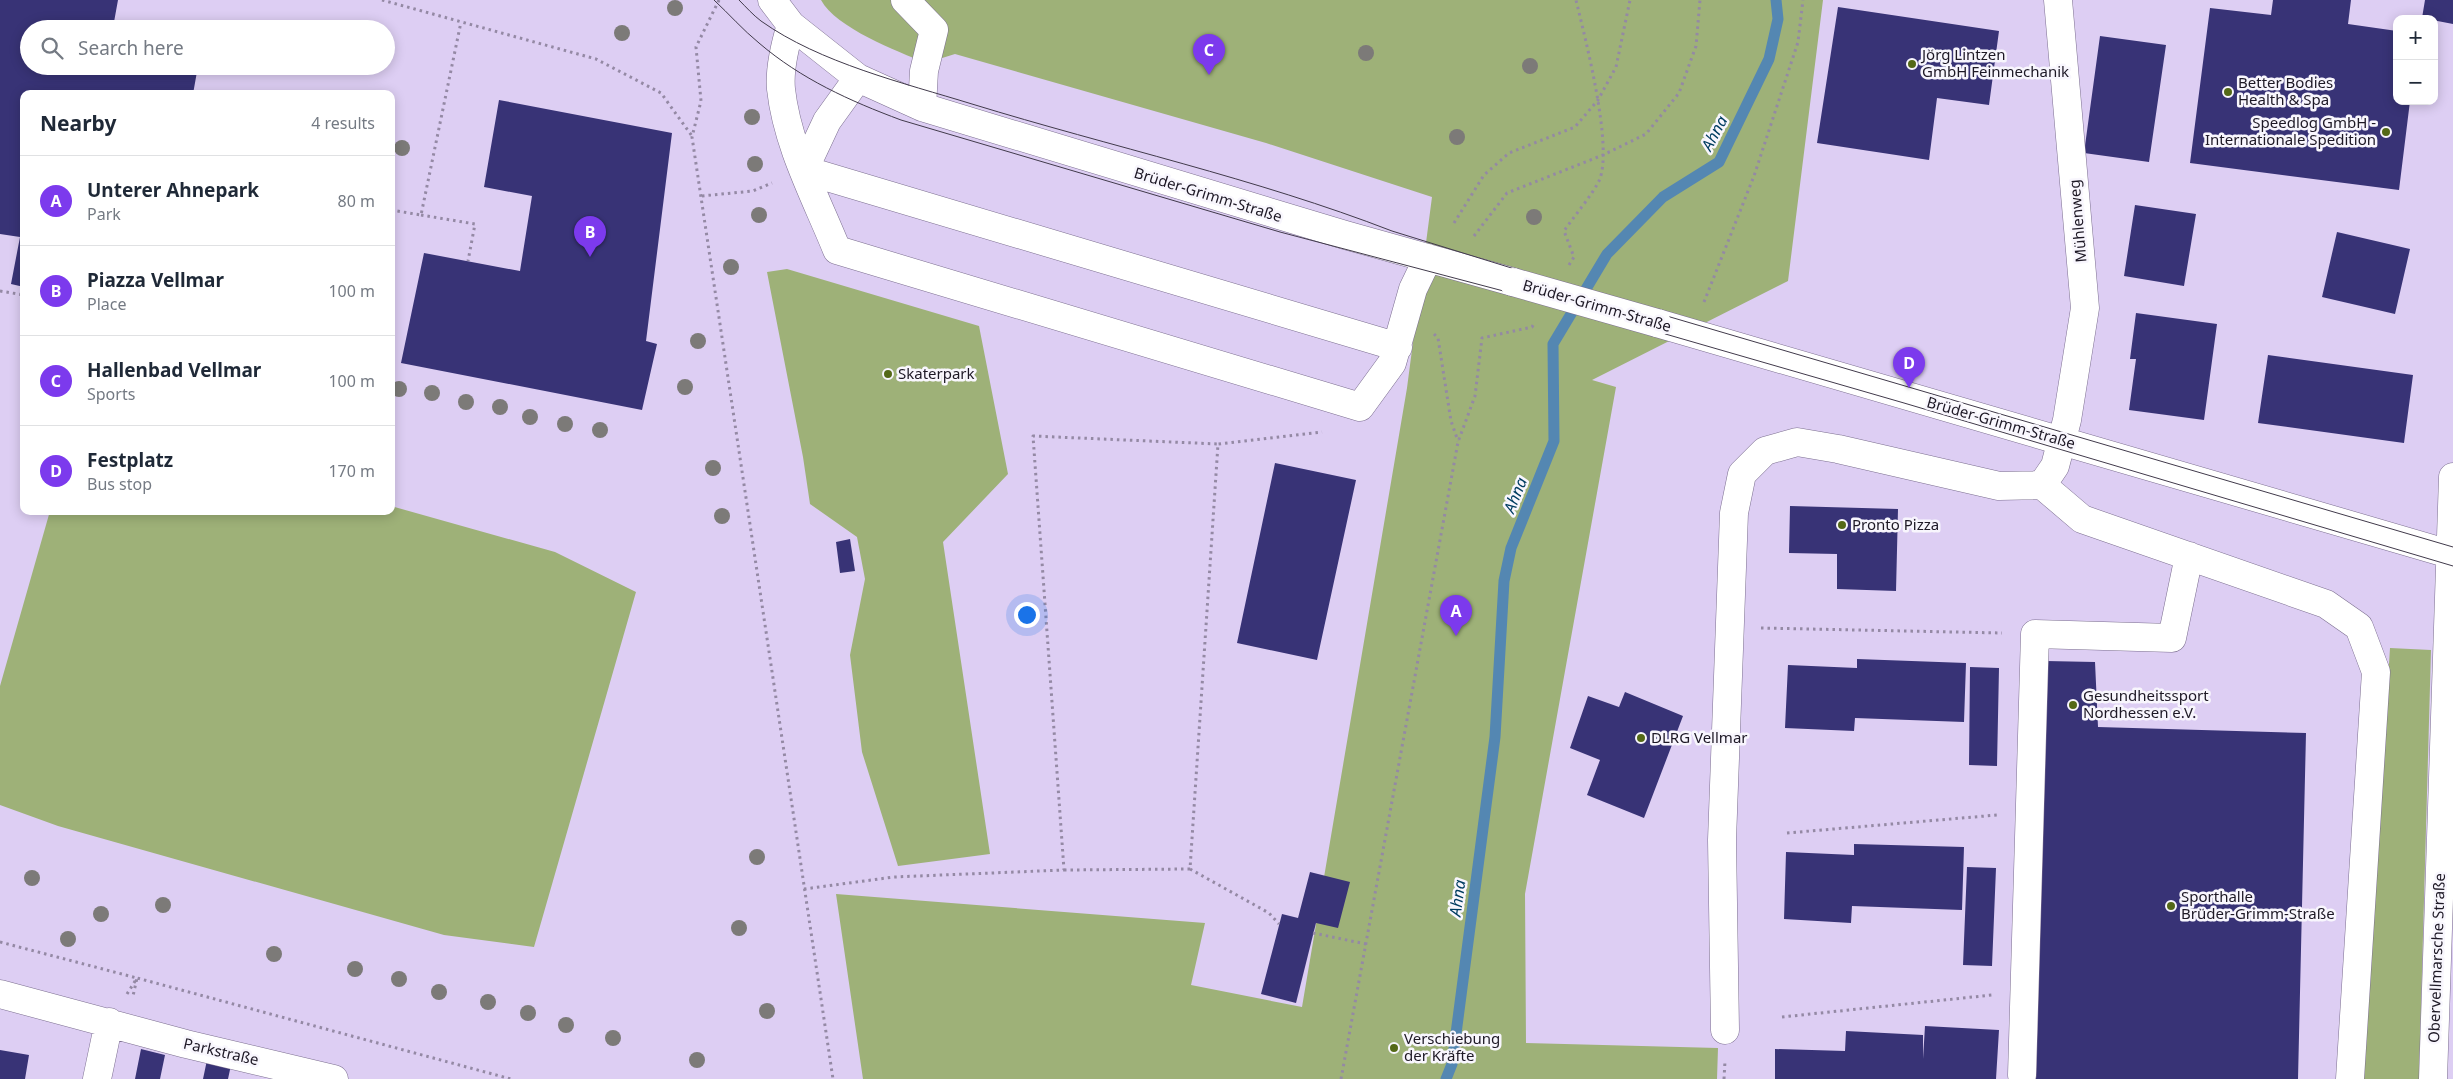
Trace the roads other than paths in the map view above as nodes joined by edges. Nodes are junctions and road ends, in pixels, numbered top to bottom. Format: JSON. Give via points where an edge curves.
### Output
{"nodes":[{"id":1,"x":772,"y":0,"type":"edge"},
{"id":2,"x":905,"y":0,"type":"edge"},
{"id":3,"x":2058,"y":0,"type":"edge"},
{"id":4,"x":791,"y":25,"type":"junction"},
{"id":5,"x":858,"y":78,"type":"junction"},
{"id":6,"x":922,"y":107,"type":"junction"},
{"id":7,"x":804,"y":170,"type":"junction"},
{"id":8,"x":1428,"y":258,"type":"junction"},
{"id":9,"x":1398,"y":347,"type":"junction"},
{"id":10,"x":2062,"y":440,"type":"junction"},
{"id":11,"x":2453,"y":477,"type":"edge"},
{"id":12,"x":2042,"y":485,"type":"junction"},
{"id":13,"x":2452,"y":555,"type":"edge"},
{"id":14,"x":2189,"y":556,"type":"junction"},
{"id":15,"x":0,"y":994,"type":"edge"},
{"id":16,"x":108,"y":1022,"type":"junction"},
{"id":17,"x":1725,"y":1030,"type":"dead end"},
{"id":18,"x":2022,"y":1075,"type":"dead end"},
{"id":19,"x":97,"y":1079,"type":"edge"},
{"id":20,"x":334,"y":1079,"type":"edge"},
{"id":21,"x":2350,"y":1079,"type":"edge"},
{"id":22,"x":2433,"y":1079,"type":"edge"}],
"edges":[{"from":1,"to":4,"type":"street","name":"Brüder-Grimm-Straße"},
{"from":2,"to":6,"type":"street","via":[[934,30],[924,71]]},
{"from":3,"to":10,"type":"street","name":"Mühlenweg","via":[[2085,308]]},
{"from":4,"to":5,"type":"street","name":"Brüder-Grimm-Straße"},
{"from":4,"to":7,"type":"street","via":[[784,51],[781,88],[792,140]]},
{"from":5,"to":6,"type":"street","name":"Brüder-Grimm-Straße"},
{"from":5,"to":7,"type":"street","via":[[827,121]]},
{"from":6,"to":8,"type":"street","name":"Brüder-Grimm-Straße"},
{"from":7,"to":9,"type":"street"},
{"from":7,"to":9,"type":"street","via":[[837,250],[1360,407],[1392,363]]},
{"from":8,"to":9,"type":"street","via":[[1413,289]]},
{"from":8,"to":10,"type":"street","name":"Brüder-Grimm-Straße","bridge":true},
{"from":10,"to":12,"type":"street","name":"Mühlenweg","via":[[2054,466]]},
{"from":10,"to":13,"type":"street","name":"Brüder-Grimm-Straße"},
{"from":11,"to":13,"type":"street","name":"Obervellmarsche Straße"},
{"from":12,"to":14,"type":"street","via":[[2082,519]]},
{"from":12,"to":17,"type":"street","via":[[1999,486],[1797,442],[1765,451],[1742,474],[1734,513],[1722,840]]},
{"from":13,"to":22,"type":"street","name":"Obervellmarsche Straße"},
{"from":14,"to":18,"type":"street","via":[[2172,638],[2035,634]]},
{"from":14,"to":21,"type":"street","via":[[2326,604],[2359,627],[2376,672]]},
{"from":15,"to":16,"type":"street","name":"Parkstraße"},
{"from":16,"to":19,"type":"street"},
{"from":16,"to":20,"type":"street","name":"Parkstraße"}]}
